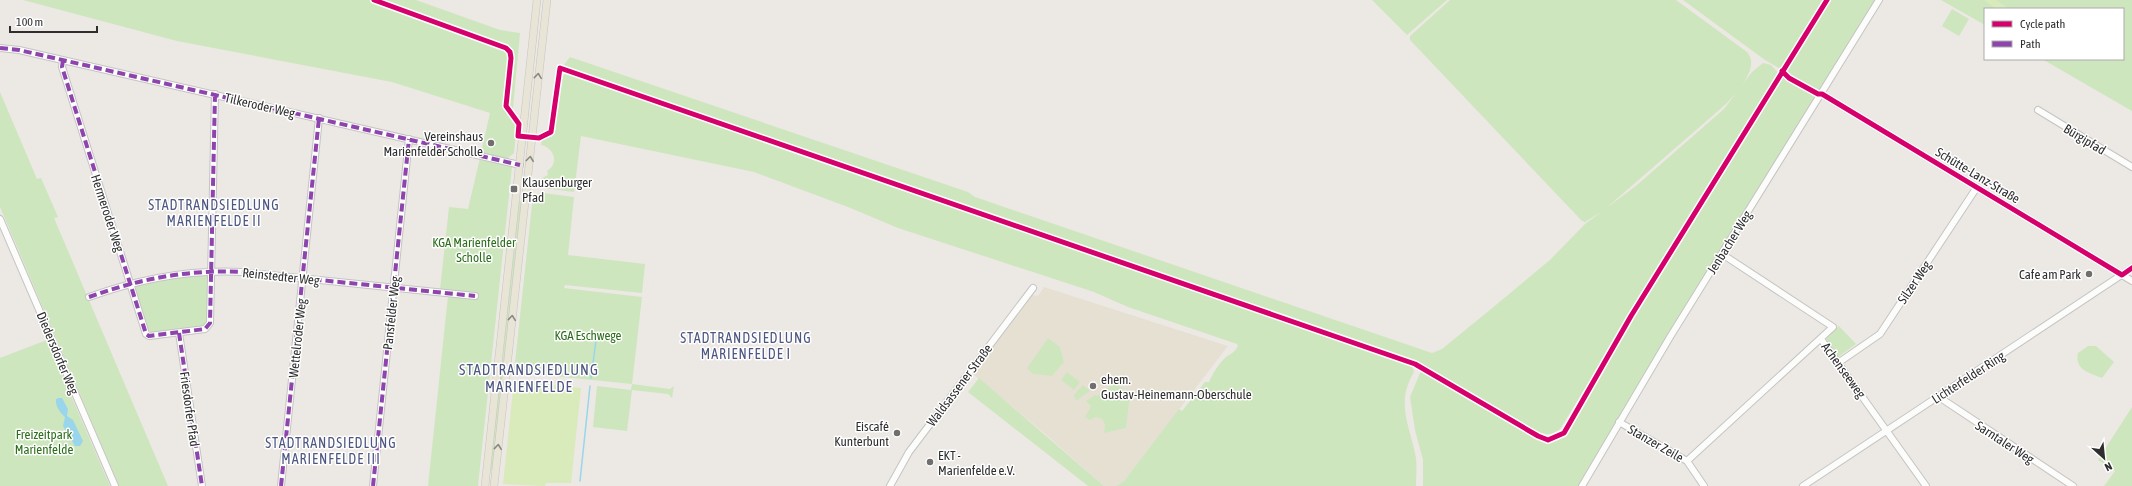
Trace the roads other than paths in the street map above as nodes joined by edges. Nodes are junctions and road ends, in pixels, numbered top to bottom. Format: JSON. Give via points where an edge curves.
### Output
{"nodes":[{"id":1,"x":537,"y":0,"type":"edge"},
{"id":2,"x":547,"y":0,"type":"edge"},
{"id":3,"x":1880,"y":0,"type":"edge"},
{"id":4,"x":0,"y":48,"type":"edge"},
{"id":5,"x":63,"y":60,"type":"junction"},
{"id":6,"x":215,"y":94,"type":"junction"},
{"id":7,"x":1822,"y":94,"type":"junction"},
{"id":8,"x":2038,"y":110,"type":"dead end"},
{"id":9,"x":319,"y":118,"type":"junction"},
{"id":10,"x":409,"y":140,"type":"junction"},
{"id":11,"x":520,"y":165,"type":"junction"},
{"id":12,"x":2132,"y":167,"type":"edge"},
{"id":13,"x":1976,"y":187,"type":"junction"},
{"id":14,"x":0,"y":220,"type":"edge"},
{"id":15,"x":1722,"y":254,"type":"junction"},
{"id":16,"x":2132,"y":268,"type":"edge"},
{"id":17,"x":212,"y":271,"type":"junction"},
{"id":18,"x":2122,"y":275,"type":"junction"},
{"id":19,"x":303,"y":278,"type":"junction"},
{"id":20,"x":2132,"y":281,"type":"edge"},
{"id":21,"x":131,"y":283,"type":"junction"},
{"id":22,"x":394,"y":287,"type":"junction"},
{"id":23,"x":1033,"y":288,"type":"dead end"},
{"id":24,"x":476,"y":296,"type":"dead end"},
{"id":25,"x":89,"y":297,"type":"dead end"},
{"id":26,"x":179,"y":333,"type":"junction"},
{"id":27,"x":1821,"y":339,"type":"junction"},
{"id":28,"x":1838,"y":363,"type":"junction"},
{"id":29,"x":1939,"y":396,"type":"junction"},
{"id":30,"x":1620,"y":422,"type":"junction"},
{"id":31,"x":1887,"y":431,"type":"junction"},
{"id":32,"x":1688,"y":461,"type":"junction"},
{"id":33,"x":115,"y":486,"type":"edge"},
{"id":34,"x":202,"y":486,"type":"edge"},
{"id":35,"x":281,"y":486,"type":"edge"},
{"id":36,"x":373,"y":486,"type":"edge"},
{"id":37,"x":485,"y":486,"type":"edge"},
{"id":38,"x":494,"y":486,"type":"edge"},
{"id":39,"x":890,"y":486,"type":"edge"},
{"id":40,"x":1582,"y":486,"type":"edge"},
{"id":41,"x":1704,"y":486,"type":"edge"},
{"id":42,"x":1803,"y":486,"type":"edge"},
{"id":43,"x":1926,"y":486,"type":"edge"},
{"id":44,"x":2073,"y":486,"type":"edge"}],
"edges":[{"from":1,"to":11,"type":"main road"},
{"from":38,"to":2,"type":"main road","one_way":true},
{"from":3,"to":7,"type":"street","name":"Jenbacher Weg"},
{"from":4,"to":5,"type":"street","name":"Tilkeroder Weg"},
{"from":5,"to":6,"type":"street","name":"Tilkeroder Weg"},
{"from":5,"to":21,"type":"street","name":"Hermeroder Weg","via":[[62,67]]},
{"from":6,"to":9,"type":"street","name":"Tilkeroder Weg"},
{"from":6,"to":17,"type":"street"},
{"from":7,"to":13,"type":"street","name":"Schütte-Lanz-Straße"},
{"from":7,"to":15,"type":"street","name":"Jenbacher Weg"},
{"from":8,"to":12,"type":"street","name":"Bürgipfad"},
{"from":9,"to":10,"type":"street","name":"Tilkeroder Weg"},
{"from":9,"to":19,"type":"street","name":"Wettelroder Weg"},
{"from":10,"to":11,"type":"street","name":"Tilkeroder Weg"},
{"from":10,"to":22,"type":"street","name":"Pansfelder Weg"},
{"from":11,"to":37,"type":"main road"},
{"from":13,"to":18,"type":"street","name":"Schütte-Lanz-Straße"},
{"from":13,"to":28,"type":"street","name":"Silzer Weg","via":[[1884,328],[1874,339]]},
{"from":14,"to":33,"type":"street","name":"Diedersdorfer Weg"},
{"from":15,"to":27,"type":"street","name":"Achenseeweg","via":[[1833,327]]},
{"from":15,"to":30,"type":"street","name":"Jenbacher Weg"},
{"from":16,"to":18,"type":"street","name":"Lichterfelder Ring"},
{"from":17,"to":19,"type":"street","name":"Reinstedter Weg"},
{"from":17,"to":21,"type":"street","name":"Reinstedter Weg","via":[[169,275]]},
{"from":17,"to":26,"type":"street","via":[[210,324],[205,329]]},
{"from":18,"to":20,"type":"street","name":"Schütte-Lanz-Straße"},
{"from":18,"to":29,"type":"street","name":"Lichterfelder Ring"},
{"from":19,"to":22,"type":"street","name":"Reinstedter Weg"},
{"from":19,"to":35,"type":"street","name":"Wettelroder Weg"},
{"from":21,"to":25,"type":"street","name":"Reinstedter Weg"},
{"from":21,"to":26,"type":"street","name":"Hermeroder Weg","via":[[148,336]]},
{"from":22,"to":24,"type":"street","name":"Reinstedter Weg"},
{"from":22,"to":36,"type":"street","name":"Pansfelder Weg"},
{"from":23,"to":39,"type":"street","name":"Waldsassener Straße","via":[[928,426],[899,468]]},
{"from":26,"to":34,"type":"street","name":"Friesdorfer Pfad"},
{"from":27,"to":28,"type":"street","name":"Achenseeweg"},
{"from":27,"to":32,"type":"street"},
{"from":28,"to":31,"type":"street","name":"Achenseeweg"},
{"from":29,"to":31,"type":"street","name":"Lichterfelder Ring"},
{"from":29,"to":44,"type":"street","name":"Sarntaler Weg"},
{"from":30,"to":32,"type":"street","name":"Stanzer Zeile"},
{"from":30,"to":40,"type":"street","name":"Jenbacher Weg"},
{"from":31,"to":42,"type":"street","name":"Lichterfelder Ring"},
{"from":31,"to":43,"type":"street","name":"Achenseeweg"},
{"from":32,"to":41,"type":"street","name":"Stanzer Zeile"}]}
